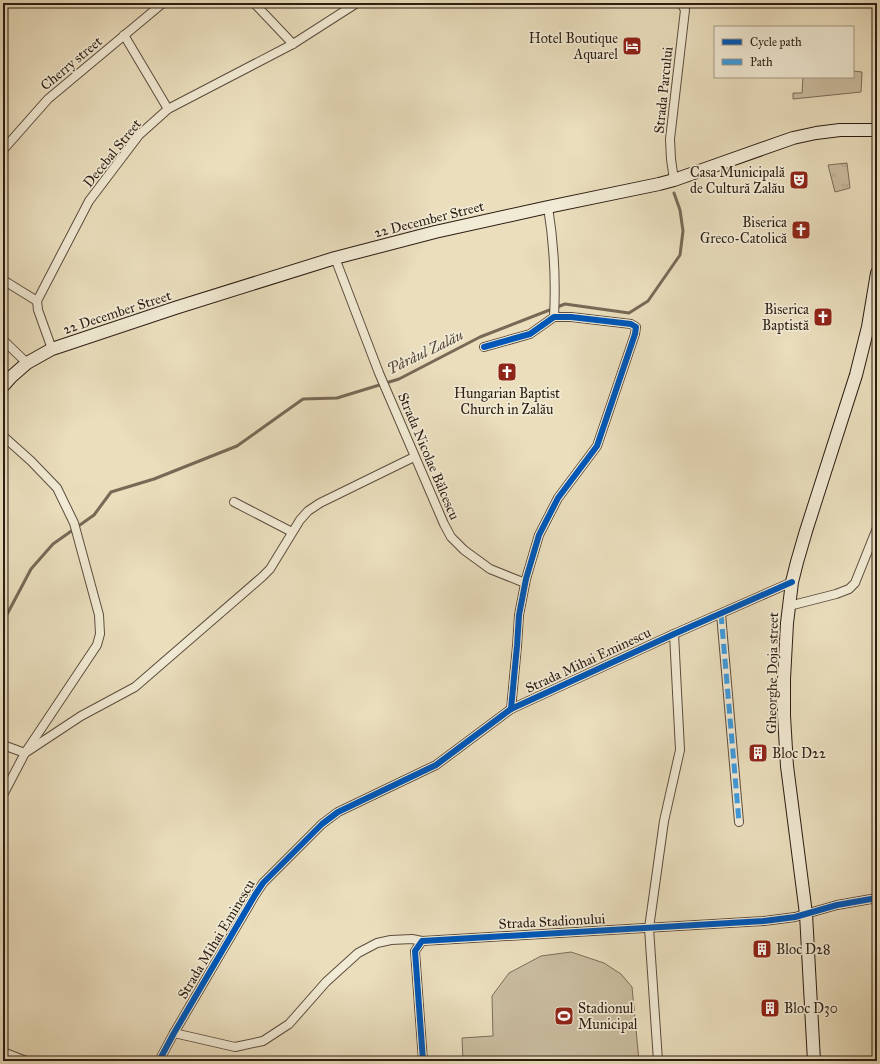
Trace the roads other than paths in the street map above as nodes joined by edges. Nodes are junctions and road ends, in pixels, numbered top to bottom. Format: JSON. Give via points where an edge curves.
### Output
{"nodes":[{"id":1,"x":163,"y":3,"type":"edge"},
{"id":2,"x":254,"y":3,"type":"edge"},
{"id":3,"x":357,"y":3,"type":"edge"},
{"id":4,"x":684,"y":5,"type":"edge"},
{"id":5,"x":124,"y":35,"type":"junction"},
{"id":6,"x":293,"y":44,"type":"junction"},
{"id":7,"x":168,"y":109,"type":"junction"},
{"id":8,"x":877,"y":130,"type":"edge"},
{"id":9,"x":3,"y":150,"type":"edge"},
{"id":10,"x":674,"y":180,"type":"junction"},
{"id":11,"x":548,"y":207,"type":"junction"},
{"id":12,"x":335,"y":258,"type":"junction"},
{"id":13,"x":877,"y":272,"type":"edge"},
{"id":14,"x":3,"y":280,"type":"edge"},
{"id":15,"x":37,"y":301,"type":"junction"},
{"id":16,"x":554,"y":318,"type":"junction"},
{"id":17,"x":872,"y":328,"type":"edge"},
{"id":18,"x":3,"y":340,"type":"edge"},
{"id":19,"x":484,"y":347,"type":"dead end"},
{"id":20,"x":52,"y":348,"type":"junction"},
{"id":21,"x":28,"y":363,"type":"junction"},
{"id":22,"x":3,"y":386,"type":"edge"},
{"id":23,"x":3,"y":436,"type":"edge"},
{"id":24,"x":414,"y":457,"type":"junction"},
{"id":25,"x":234,"y":502,"type":"dead end"},
{"id":26,"x":877,"y":528,"type":"edge"},
{"id":27,"x":292,"y":532,"type":"junction"},
{"id":28,"x":792,"y":582,"type":"junction"},
{"id":29,"x":525,"y":583,"type":"junction"},
{"id":30,"x":789,"y":606,"type":"junction"},
{"id":31,"x":721,"y":614,"type":"junction"},
{"id":32,"x":674,"y":634,"type":"junction"},
{"id":33,"x":511,"y":709,"type":"junction"},
{"id":34,"x":3,"y":745,"type":"edge"},
{"id":35,"x":25,"y":753,"type":"junction"},
{"id":36,"x":3,"y":795,"type":"edge"},
{"id":37,"x":739,"y":822,"type":"dead end"},
{"id":38,"x":877,"y":898,"type":"edge"},
{"id":39,"x":806,"y":914,"type":"junction"},
{"id":40,"x":649,"y":928,"type":"junction"},
{"id":41,"x":422,"y":941,"type":"junction"},
{"id":42,"x":174,"y":1033,"type":"junction"},
{"id":43,"x":3,"y":1052,"type":"edge"},
{"id":44,"x":26,"y":1061,"type":"edge"},
{"id":45,"x":159,"y":1061,"type":"edge"},
{"id":46,"x":422,"y":1061,"type":"edge"},
{"id":47,"x":658,"y":1061,"type":"edge"},
{"id":48,"x":814,"y":1061,"type":"edge"}],
"edges":[{"from":1,"to":5,"type":"street","name":"Cherry street"},
{"from":2,"to":6,"type":"street"},
{"from":3,"to":6,"type":"street","name":"Decebal Street"},
{"from":4,"to":10,"type":"street","name":"Strada Parcului","via":[[670,139]]},
{"from":5,"to":7,"type":"street"},
{"from":5,"to":9,"type":"street","name":"Cherry street","via":[[48,99]]},
{"from":6,"to":7,"type":"street","name":"Decebal Street"},
{"from":7,"to":15,"type":"street","name":"Decebal Street","via":[[139,135],[89,201]]},
{"from":8,"to":10,"type":"main road","name":"22 December Street","via":[[840,130],[793,138]]},
{"from":10,"to":11,"type":"main road","name":"22 December Street"},
{"from":11,"to":12,"type":"main road","name":"22 December Street"},
{"from":11,"to":16,"type":"street","via":[[554,245]]},
{"from":12,"to":20,"type":"main road","name":"22 December Street"},
{"from":12,"to":24,"type":"street","name":"Strada Nicolae Bălcescu"},
{"from":13,"to":17,"type":"main road","name":"Gheorghe Doja street"},
{"from":14,"to":15,"type":"street"},
{"from":15,"to":20,"type":"street"},
{"from":16,"to":19,"type":"street","via":[[530,334]]},
{"from":16,"to":29,"type":"street","via":[[571,317],[631,324],[636,327],[636,334],[597,446],[558,498],[539,535]]},
{"from":17,"to":28,"type":"main road","name":"Gheorghe Doja street","via":[[806,530]]},
{"from":18,"to":21,"type":"street"},
{"from":20,"to":21,"type":"main road","name":"22 December Street"},
{"from":21,"to":22,"type":"main road","name":"22 December Street"},
{"from":23,"to":35,"type":"street","via":[[57,488],[74,523],[98,615],[100,634],[97,645]]},
{"from":24,"to":27,"type":"street","via":[[308,511]]},
{"from":24,"to":29,"type":"street","name":"Strada Nicolae Bălcescu","via":[[451,537],[490,569]]},
{"from":25,"to":27,"type":"street"},
{"from":26,"to":30,"type":"street","via":[[855,584],[836,594]]},
{"from":27,"to":35,"type":"street","via":[[270,569],[262,577],[135,687],[81,716]]},
{"from":28,"to":30,"type":"main road","name":"Gheorghe Doja street"},
{"from":28,"to":31,"type":"street","name":"Strada Mihai Eminescu"},
{"from":29,"to":33,"type":"street","via":[[519,615]]},
{"from":30,"to":39,"type":"main road","name":"Gheorghe Doja street","via":[[784,716],[787,766]]},
{"from":31,"to":32,"type":"street","name":"Strada Mihai Eminescu"},
{"from":31,"to":37,"type":"street"},
{"from":32,"to":33,"type":"street","name":"Strada Mihai Eminescu"},
{"from":32,"to":40,"type":"street","via":[[680,750],[664,821]]},
{"from":33,"to":42,"type":"street","name":"Strada Mihai Eminescu","via":[[436,765],[338,812],[322,824],[255,894]]},
{"from":34,"to":35,"type":"street"},
{"from":35,"to":36,"type":"street"},
{"from":38,"to":39,"type":"street","name":"Strada Stadionului"},
{"from":39,"to":40,"type":"street","name":"Strada Stadionului","via":[[764,921]]},
{"from":39,"to":48,"type":"main road","name":"Gheorghe Doja street"},
{"from":40,"to":41,"type":"street","name":"Strada Stadionului"},
{"from":40,"to":47,"type":"street"},
{"from":41,"to":42,"type":"street","name":"Strada Stadionului","via":[[391,940],[358,953],[326,982],[289,1024],[263,1041],[235,1047]]},
{"from":41,"to":46,"type":"street","via":[[416,951]]},
{"from":42,"to":45,"type":"street","name":"Strada Mihai Eminescu"},
{"from":43,"to":44,"type":"street"}]}
